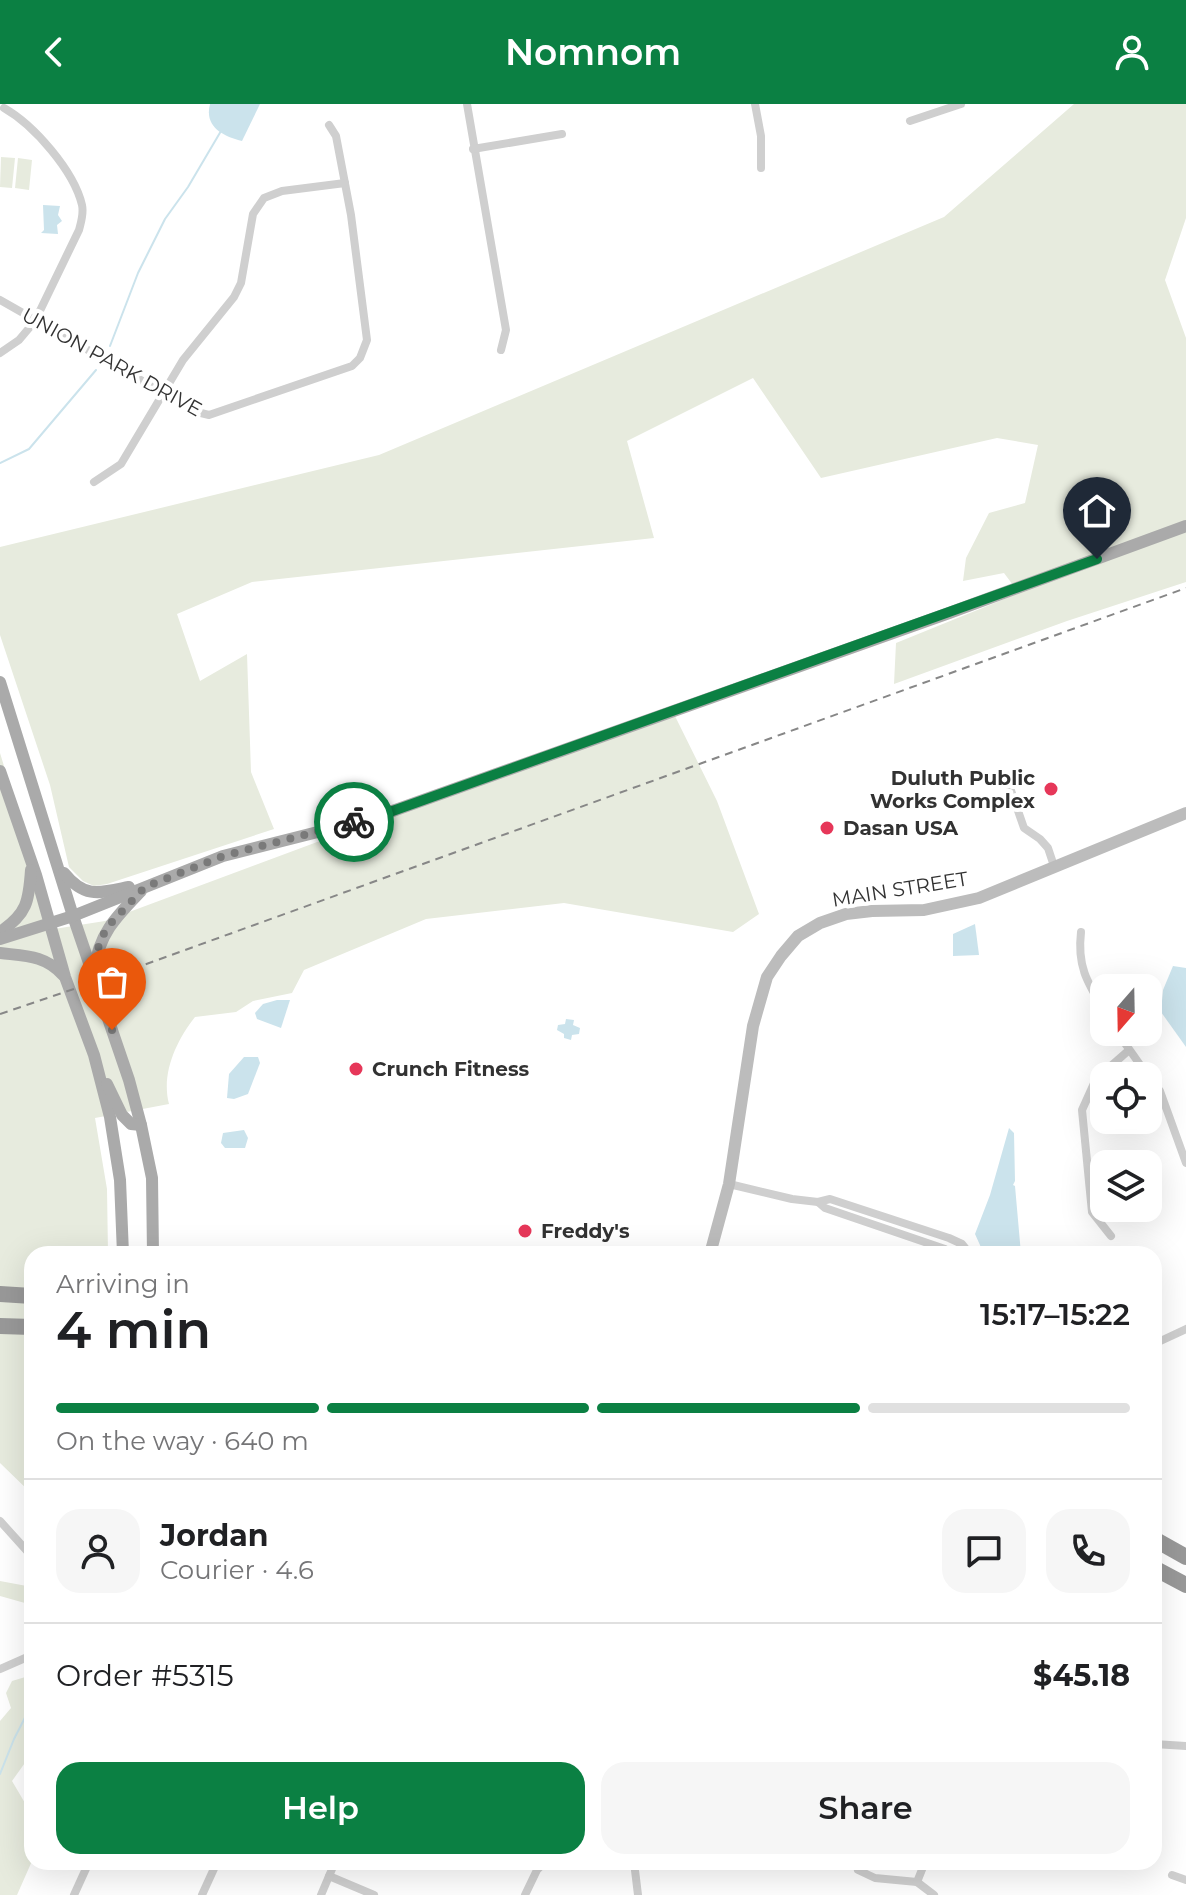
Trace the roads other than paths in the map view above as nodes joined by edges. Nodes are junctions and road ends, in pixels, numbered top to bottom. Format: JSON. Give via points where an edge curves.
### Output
{"nodes":[{"id":1,"x":467,"y":104,"type":"edge"},
{"id":2,"x":755,"y":104,"type":"edge"},
{"id":3,"x":961,"y":104,"type":"edge"},
{"id":4,"x":3,"y":108,"type":"edge"},
{"id":5,"x":910,"y":121,"type":"dead end"},
{"id":6,"x":329,"y":125,"type":"dead end"},
{"id":7,"x":562,"y":134,"type":"dead end"},
{"id":8,"x":473,"y":149,"type":"junction"},
{"id":9,"x":761,"y":168,"type":"dead end"},
{"id":10,"x":345,"y":183,"type":"junction"},
{"id":11,"x":0,"y":300,"type":"edge"},
{"id":12,"x":35,"y":321,"type":"junction"},
{"id":13,"x":501,"y":350,"type":"dead end"},
{"id":14,"x":0,"y":353,"type":"edge"},
{"id":15,"x":163,"y":393,"type":"junction"},
{"id":16,"x":94,"y":482,"type":"dead end"},
{"id":17,"x":1186,"y":526,"type":"edge"},
{"id":18,"x":0,"y":682,"type":"edge"},
{"id":19,"x":0,"y":771,"type":"edge"},
{"id":20,"x":1007,"y":779,"type":"dead end"},
{"id":21,"x":1186,"y":813,"type":"edge"},
{"id":22,"x":57,"y":861,"type":"junction"},
{"id":23,"x":31,"y":863,"type":"junction"},
{"id":24,"x":1054,"y":866,"type":"junction"},
{"id":25,"x":145,"y":887,"type":"junction"},
{"id":26,"x":73,"y":916,"type":"junction"},
{"id":27,"x":50,"y":924,"type":"junction"},
{"id":28,"x":0,"y":932,"type":"edge"},
{"id":29,"x":1081,"y":932,"type":"dead end"},
{"id":30,"x":0,"y":939,"type":"edge"},
{"id":31,"x":0,"y":953,"type":"edge"},
{"id":32,"x":94,"y":976,"type":"junction"},
{"id":33,"x":65,"y":977,"type":"junction"},
{"id":34,"x":1090,"y":987,"type":"edge"},
{"id":35,"x":1125,"y":1046,"type":"edge"},
{"id":36,"x":1128,"y":1051,"type":"junction"},
{"id":37,"x":94,"y":1055,"type":"junction"},
{"id":38,"x":1137,"y":1062,"type":"edge"},
{"id":39,"x":1162,"y":1097,"type":"edge"},
{"id":40,"x":141,"y":1125,"type":"junction"},
{"id":41,"x":1186,"y":1163,"type":"edge"},
{"id":42,"x":729,"y":1184,"type":"junction"},
{"id":43,"x":818,"y":1202,"type":"junction"},
{"id":44,"x":1111,"y":1236,"type":"dead end"},
{"id":45,"x":123,"y":1246,"type":"edge"},
{"id":46,"x":153,"y":1246,"type":"edge"},
{"id":47,"x":712,"y":1246,"type":"edge"},
{"id":48,"x":936,"y":1246,"type":"edge"},
{"id":49,"x":964,"y":1246,"type":"edge"},
{"id":50,"x":0,"y":1294,"type":"edge"},
{"id":51,"x":24,"y":1296,"type":"edge"},
{"id":52,"x":0,"y":1326,"type":"edge"},
{"id":53,"x":24,"y":1327,"type":"edge"},
{"id":54,"x":1186,"y":1329,"type":"edge"},
{"id":55,"x":1162,"y":1340,"type":"edge"},
{"id":56,"x":0,"y":1521,"type":"edge"},
{"id":57,"x":1162,"y":1544,"type":"edge"},
{"id":58,"x":24,"y":1548,"type":"edge"},
{"id":59,"x":1186,"y":1557,"type":"edge"},
{"id":60,"x":1162,"y":1572,"type":"edge"},
{"id":61,"x":1186,"y":1585,"type":"edge"},
{"id":62,"x":24,"y":1658,"type":"edge"},
{"id":63,"x":0,"y":1669,"type":"edge"},
{"id":64,"x":1162,"y":1744,"type":"edge"},
{"id":65,"x":1186,"y":1746,"type":"edge"},
{"id":66,"x":85,"y":1870,"type":"edge"},
{"id":67,"x":213,"y":1870,"type":"edge"},
{"id":68,"x":332,"y":1870,"type":"edge"},
{"id":69,"x":537,"y":1870,"type":"edge"},
{"id":70,"x":635,"y":1870,"type":"edge"},
{"id":71,"x":858,"y":1870,"type":"dead end"},
{"id":72,"x":922,"y":1870,"type":"edge"},
{"id":73,"x":1172,"y":1875,"type":"dead end"},
{"id":74,"x":329,"y":1876,"type":"junction"},
{"id":75,"x":1186,"y":1880,"type":"edge"},
{"id":76,"x":917,"y":1882,"type":"junction"},
{"id":77,"x":74,"y":1895,"type":"edge"},
{"id":78,"x":202,"y":1895,"type":"edge"},
{"id":79,"x":321,"y":1895,"type":"edge"},
{"id":80,"x":374,"y":1895,"type":"edge"},
{"id":81,"x":525,"y":1895,"type":"edge"},
{"id":82,"x":638,"y":1895,"type":"edge"},
{"id":83,"x":934,"y":1895,"type":"edge"}],
"edges":[{"from":1,"to":8,"type":"street"},
{"from":2,"to":9,"type":"street"},
{"from":3,"to":5,"type":"street"},
{"from":4,"to":12,"type":"street","via":[[40,135],[82,204],[79,230]]},
{"from":6,"to":10,"type":"street","name":"UNION PARK DRIVE"},
{"from":7,"to":8,"type":"street"},
{"from":8,"to":13,"type":"street","via":[[506,330]]},
{"from":10,"to":15,"type":"street","via":[[264,198],[253,214],[234,297]]},
{"from":10,"to":15,"type":"street","name":"UNION PARK DRIVE","via":[[367,340],[360,358],[352,366],[209,415]]},
{"from":11,"to":12,"type":"street","name":"UNION PARK DRIVE"},
{"from":12,"to":14,"type":"street"},
{"from":12,"to":15,"type":"street","name":"UNION PARK DRIVE"},
{"from":15,"to":16,"type":"street","via":[[121,464]]},
{"from":17,"to":25,"type":"main road","via":[[373,818],[223,856]]},
{"from":18,"to":22,"type":"main road"},
{"from":19,"to":23,"type":"main road"},
{"from":20,"to":24,"type":"street","via":[[1024,828],[1048,848]]},
{"from":21,"to":24,"type":"street","name":"MAIN STREET"},
{"from":22,"to":25,"type":"main road","via":[[83,890]]},
{"from":22,"to":26,"type":"main road"},
{"from":23,"to":27,"type":"main road"},
{"from":23,"to":28,"type":"main road","via":[[25,909]]},
{"from":24,"to":42,"type":"street","name":"MAIN STREET","via":[[955,905],[846,914],[798,936],[767,977],[757,1012]]},
{"from":25,"to":26,"type":"main road"},
{"from":25,"to":32,"type":"main road","via":[[100,940]]},
{"from":26,"to":27,"type":"main road"},
{"from":26,"to":32,"type":"main road"},
{"from":27,"to":30,"type":"main road"},
{"from":27,"to":33,"type":"main road"},
{"from":29,"to":34,"type":"street","via":[[1078,954]]},
{"from":31,"to":33,"type":"main road","via":[[43,959]]},
{"from":32,"to":40,"type":"main road"},
{"from":33,"to":37,"type":"main road"},
{"from":35,"to":36,"type":"street"},
{"from":36,"to":38,"type":"street"},
{"from":36,"to":44,"type":"street","via":[[1096,1079],[1082,1110],[1092,1212]]},
{"from":37,"to":40,"type":"main road","via":[[122,1115]]},
{"from":37,"to":45,"type":"main road","via":[[117,1152]]},
{"from":39,"to":41,"type":"street"},
{"from":40,"to":46,"type":"main road","via":[[152,1178]]},
{"from":42,"to":43,"type":"street"},
{"from":42,"to":47,"type":"street","name":"MAIN STREET"},
{"from":43,"to":48,"type":"street"},
{"from":43,"to":49,"type":"street","via":[[830,1199]]},
{"from":50,"to":51,"type":"highway"},
{"from":52,"to":53,"type":"highway"},
{"from":54,"to":55,"type":"street"},
{"from":56,"to":58,"type":"street"},
{"from":57,"to":59,"type":"highway"},
{"from":60,"to":61,"type":"highway"},
{"from":62,"to":63,"type":"street"},
{"from":64,"to":65,"type":"street"},
{"from":66,"to":77,"type":"street"},
{"from":67,"to":78,"type":"street"},
{"from":68,"to":74,"type":"street"},
{"from":69,"to":81,"type":"street"},
{"from":70,"to":82,"type":"street"},
{"from":71,"to":76,"type":"street","via":[[875,1878]]},
{"from":72,"to":76,"type":"street"},
{"from":73,"to":75,"type":"street"},
{"from":74,"to":79,"type":"street"},
{"from":74,"to":80,"type":"street"},
{"from":76,"to":83,"type":"street"}]}
